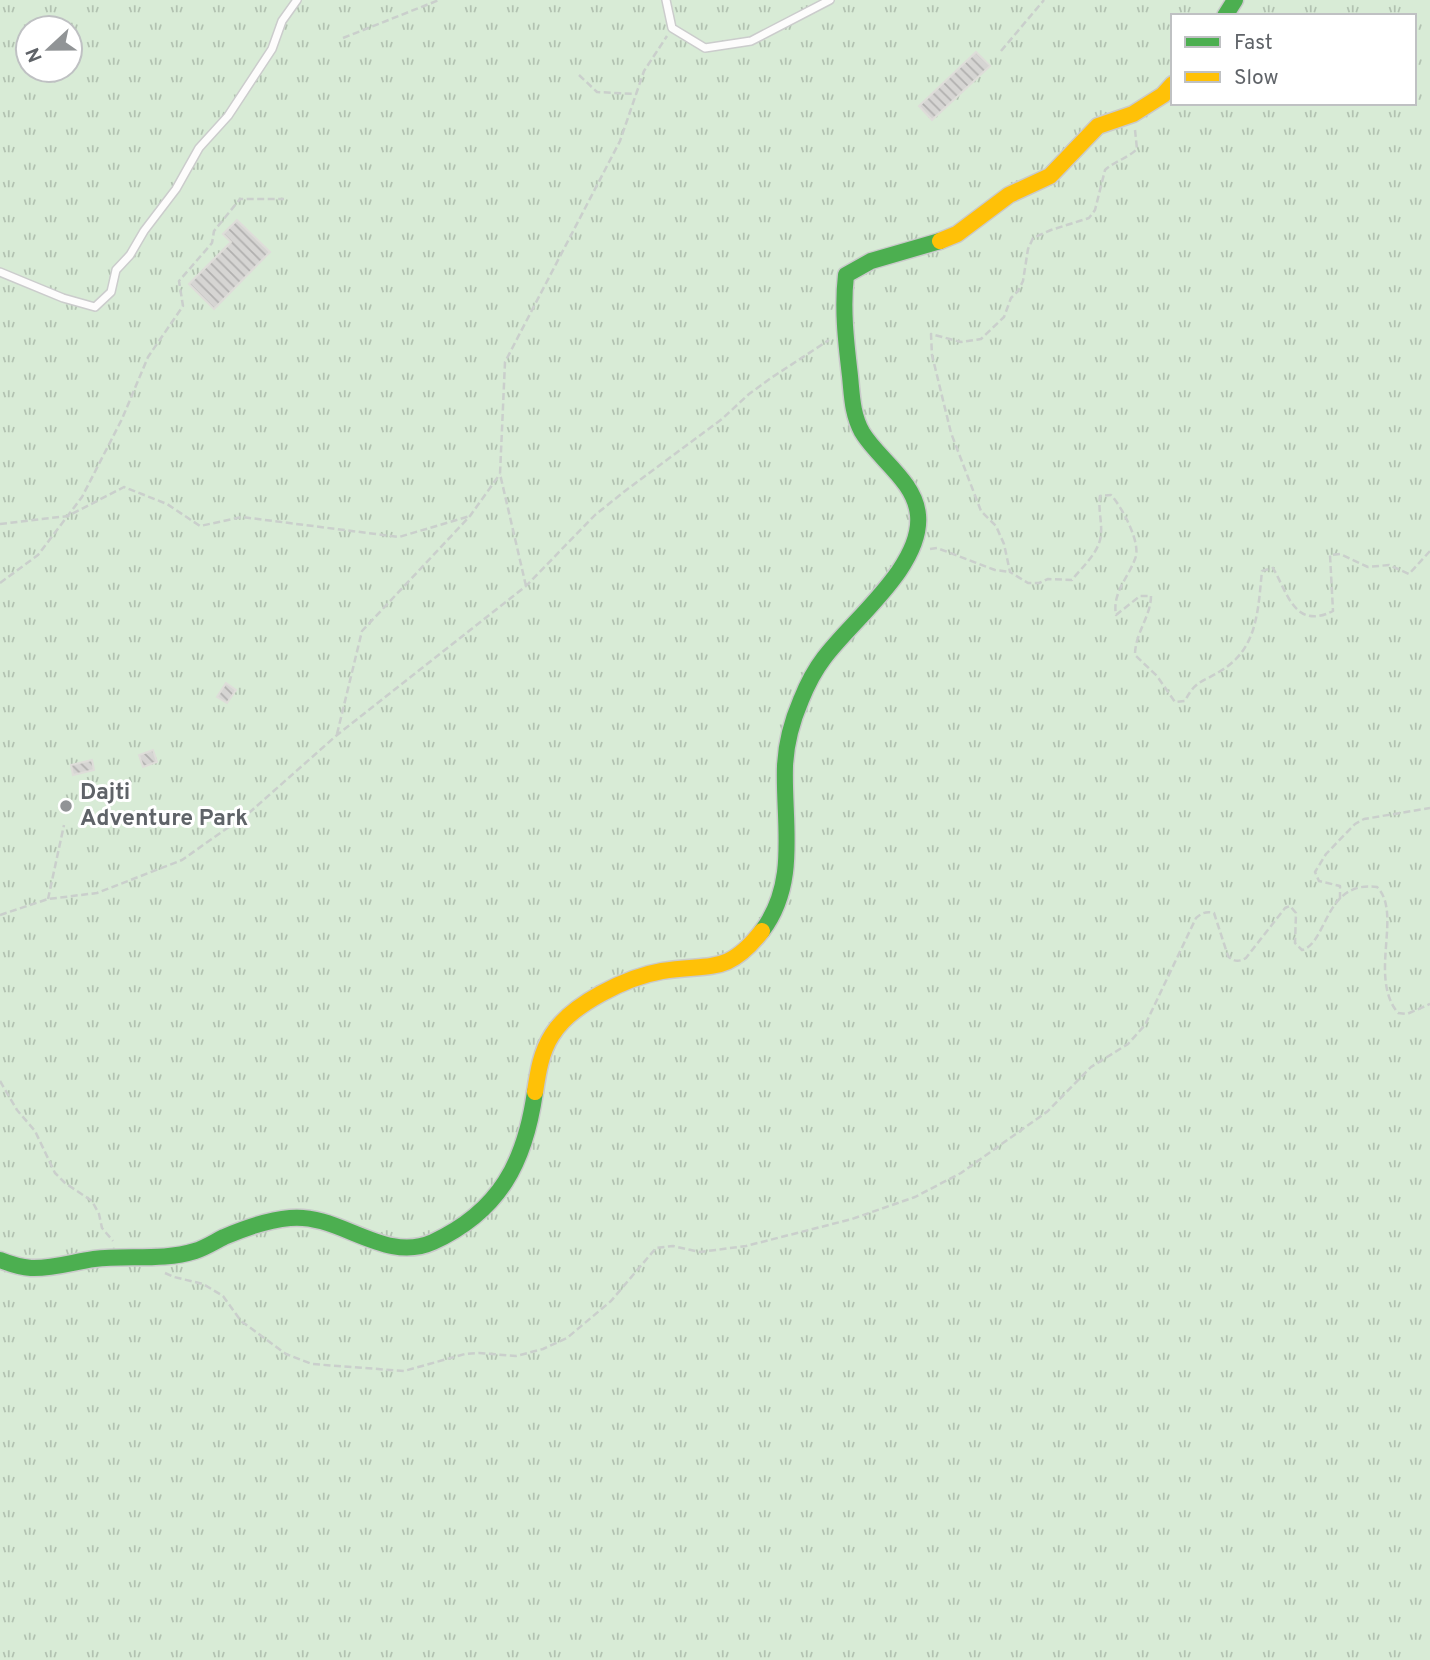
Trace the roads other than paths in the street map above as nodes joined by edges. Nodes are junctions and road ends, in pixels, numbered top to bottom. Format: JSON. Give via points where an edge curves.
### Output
{"nodes":[{"id":1,"x":297,"y":0,"type":"edge"},
{"id":2,"x":666,"y":0,"type":"edge"},
{"id":3,"x":830,"y":0,"type":"edge"},
{"id":4,"x":1171,"y":86,"type":"edge"},
{"id":5,"x":0,"y":272,"type":"edge"},
{"id":6,"x":0,"y":1260,"type":"edge"}],
"edges":[{"from":1,"to":5,"type":"lane","via":[[228,116],[199,148],[176,189],[116,270],[111,292],[95,307]]},
{"from":2,"to":3,"type":"lane","via":[[672,28],[705,48],[751,41]]},
{"from":4,"to":6,"type":"street","via":[[1133,114],[1098,127],[1050,176],[1009,195],[957,234],[871,261],[846,275],[842,302],[854,414],[866,441],[916,498],[919,525],[911,550],[884,589],[842,633],[813,674],[796,710],[785,762],[787,877],[775,912],[756,940],[724,965],[664,971],[626,982],[567,1017],[548,1041],[537,1071],[531,1121],[518,1161],[501,1192],[478,1213],[433,1241],[416,1248],[392,1247],[341,1225],[303,1217],[267,1222],[193,1252],[101,1258],[45,1270],[19,1269]]}]}
